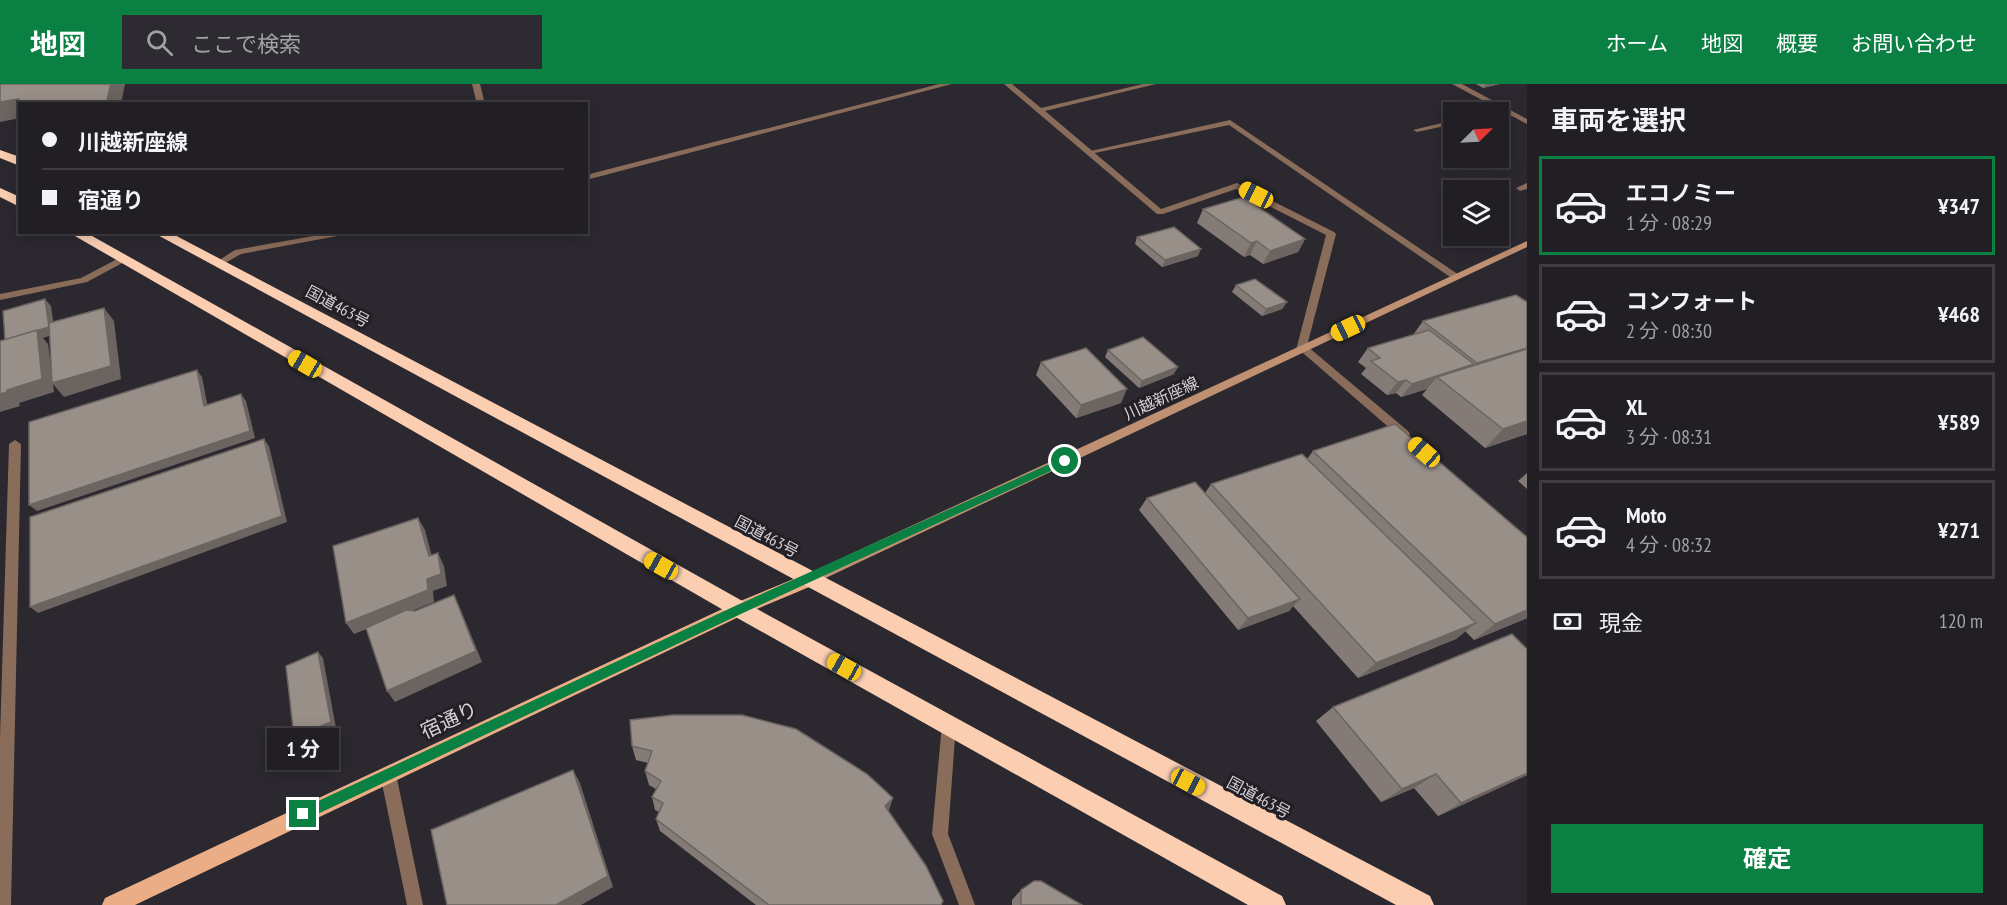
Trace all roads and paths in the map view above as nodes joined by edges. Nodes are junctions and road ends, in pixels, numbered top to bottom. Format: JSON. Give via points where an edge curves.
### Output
{"nodes":[{"id":1,"x":476,"y":84,"type":"edge"},
{"id":2,"x":948,"y":84,"type":"edge"},
{"id":3,"x":1008,"y":84,"type":"edge"},
{"id":4,"x":1152,"y":84,"type":"edge"},
{"id":5,"x":1456,"y":84,"type":"edge"},
{"id":6,"x":480,"y":102,"type":"edge"},
{"id":7,"x":1486,"y":102,"type":"edge"},
{"id":8,"x":1041,"y":110,"type":"junction"},
{"id":9,"x":1509,"y":115,"type":"edge"},
{"id":10,"x":1527,"y":122,"type":"edge"},
{"id":11,"x":1443,"y":124,"type":"edge"},
{"id":12,"x":1417,"y":130,"type":"dead end"},
{"id":13,"x":1090,"y":152,"type":"junction"},
{"id":14,"x":0,"y":154,"type":"edge"},
{"id":15,"x":18,"y":161,"type":"edge"},
{"id":16,"x":588,"y":177,"type":"edge"},
{"id":17,"x":0,"y":192,"type":"edge"},
{"id":18,"x":18,"y":202,"type":"edge"},
{"id":19,"x":78,"y":234,"type":"edge"},
{"id":20,"x":162,"y":234,"type":"edge"},
{"id":21,"x":343,"y":234,"type":"edge"},
{"id":22,"x":1527,"y":244,"type":"edge"},
{"id":23,"x":123,"y":259,"type":"junction"},
{"id":24,"x":219,"y":264,"type":"junction"},
{"id":25,"x":1456,"y":277,"type":"junction"},
{"id":26,"x":0,"y":297,"type":"edge"},
{"id":27,"x":1303,"y":350,"type":"junction"},
{"id":28,"x":1412,"y":441,"type":"edge"},
{"id":29,"x":15,"y":444,"type":"dead end"},
{"id":30,"x":808,"y":580,"type":"junction"},
{"id":31,"x":739,"y":609,"type":"junction"},
{"id":32,"x":949,"y":724,"type":"junction"},
{"id":33,"x":388,"y":774,"type":"junction"},
{"id":34,"x":3,"y":905,"type":"edge"},
{"id":35,"x":112,"y":905,"type":"edge"},
{"id":36,"x":415,"y":905,"type":"edge"},
{"id":37,"x":967,"y":905,"type":"edge"},
{"id":38,"x":1273,"y":905,"type":"edge"},
{"id":39,"x":1421,"y":905,"type":"edge"}],
"edges":[{"from":1,"to":6,"type":"street"},
{"from":2,"to":16,"type":"street"},
{"from":3,"to":8,"type":"street"},
{"from":4,"to":8,"type":"street"},
{"from":5,"to":7,"type":"street"},
{"from":8,"to":13,"type":"street"},
{"from":9,"to":10,"type":"street"},
{"from":11,"to":12,"type":"street"},
{"from":13,"to":25,"type":"street","via":[[1230,122]]},
{"from":13,"to":27,"type":"street","via":[[1160,212],[1237,186],[1331,234]]},
{"from":14,"to":15,"type":"highway"},
{"from":17,"to":18,"type":"highway"},
{"from":19,"to":23,"type":"highway"},
{"from":20,"to":24,"type":"highway","name":"国道463号"},
{"from":21,"to":24,"type":"street","via":[[238,252]]},
{"from":22,"to":25,"type":"main road","name":"川越新座線"},
{"from":23,"to":26,"type":"street","via":[[84,280]]},
{"from":23,"to":31,"type":"highway"},
{"from":24,"to":30,"type":"highway","name":"国道463号"},
{"from":25,"to":27,"type":"main road","name":"川越新座線"},
{"from":27,"to":28,"type":"street"},
{"from":27,"to":30,"type":"main road","name":"川越新座線"},
{"from":29,"to":34,"type":"street"},
{"from":30,"to":31,"type":"main road","name":"宿通り"},
{"from":30,"to":39,"type":"highway","name":"国道463号"},
{"from":31,"to":32,"type":"highway"},
{"from":31,"to":33,"type":"main road","name":"宿通り"},
{"from":32,"to":37,"type":"street","via":[[940,834]]},
{"from":32,"to":38,"type":"highway"},
{"from":33,"to":35,"type":"main road","name":"宿通り"},
{"from":33,"to":36,"type":"street"}]}
